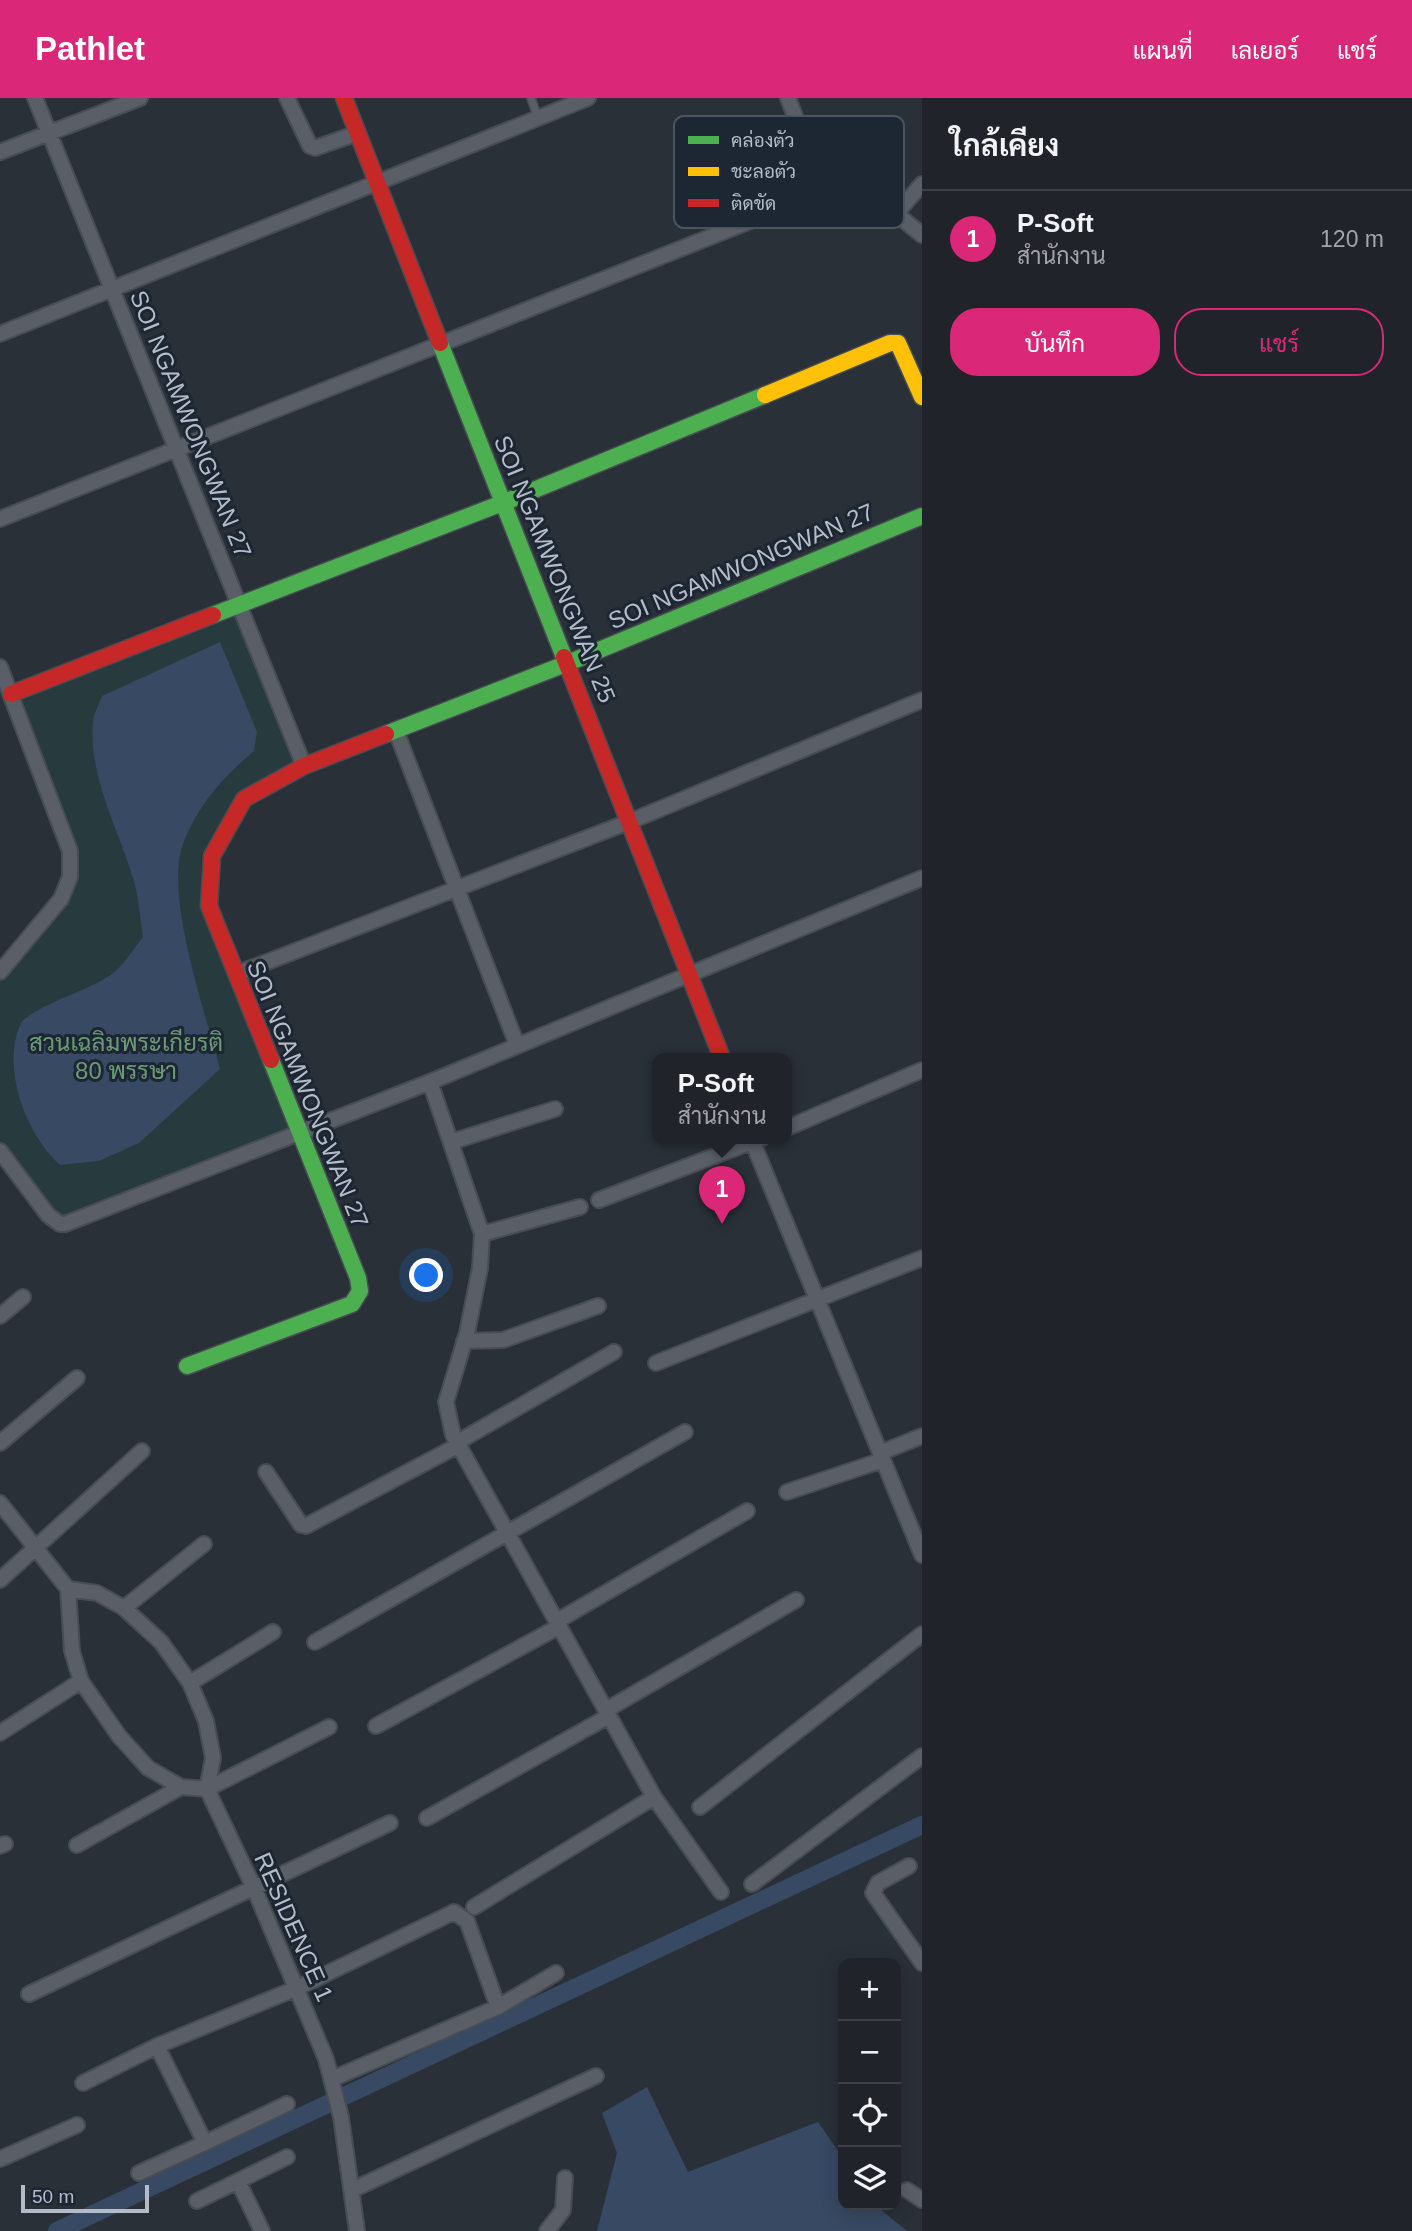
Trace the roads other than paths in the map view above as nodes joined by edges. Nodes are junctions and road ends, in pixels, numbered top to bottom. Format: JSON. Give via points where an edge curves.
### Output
{"nodes":[{"id":1,"x":35,"y":98,"type":"edge"},
{"id":2,"x":140,"y":98,"type":"edge"},
{"id":3,"x":287,"y":98,"type":"edge"},
{"id":4,"x":344,"y":98,"type":"edge"},
{"id":5,"x":531,"y":98,"type":"edge"},
{"id":6,"x":788,"y":98,"type":"edge"},
{"id":7,"x":580,"y":99,"type":"edge"},
{"id":8,"x":795,"y":116,"type":"edge"},
{"id":9,"x":538,"y":118,"type":"junction"},
{"id":10,"x":49,"y":133,"type":"junction"},
{"id":11,"x":358,"y":133,"type":"junction"},
{"id":12,"x":0,"y":152,"type":"edge"},
{"id":13,"x":379,"y":184,"type":"junction"},
{"id":14,"x":922,"y":184,"type":"edge"},
{"id":15,"x":904,"y":204,"type":"edge"},
{"id":16,"x":904,"y":220,"type":"edge"},
{"id":17,"x":732,"y":228,"type":"edge"},
{"id":18,"x":922,"y":236,"type":"edge"},
{"id":19,"x":112,"y":288,"type":"junction"},
{"id":20,"x":0,"y":334,"type":"edge"},
{"id":21,"x":442,"y":344,"type":"junction"},
{"id":22,"x":922,"y":397,"type":"edge"},
{"id":23,"x":176,"y":448,"type":"junction"},
{"id":24,"x":505,"y":502,"type":"junction"},
{"id":25,"x":922,"y":516,"type":"edge"},
{"id":26,"x":0,"y":519,"type":"edge"},
{"id":27,"x":238,"y":603,"type":"junction"},
{"id":28,"x":568,"y":663,"type":"junction"},
{"id":29,"x":0,"y":667,"type":"edge"},
{"id":30,"x":11,"y":694,"type":"junction"},
{"id":31,"x":922,"y":700,"type":"edge"},
{"id":32,"x":396,"y":731,"type":"junction"},
{"id":33,"x":304,"y":766,"type":"junction"},
{"id":34,"x":631,"y":821,"type":"junction"},
{"id":35,"x":922,"y":878,"type":"edge"},
{"id":36,"x":457,"y":887,"type":"junction"},
{"id":37,"x":0,"y":972,"type":"edge"},
{"id":38,"x":691,"y":973,"type":"junction"},
{"id":39,"x":236,"y":974,"type":"junction"},
{"id":40,"x":517,"y":1045,"type":"junction"},
{"id":41,"x":720,"y":1053,"type":"edge"},
{"id":42,"x":922,"y":1070,"type":"edge"},
{"id":43,"x":430,"y":1082,"type":"junction"},
{"id":44,"x":555,"y":1110,"type":"dead end"},
{"id":45,"x":792,"y":1126,"type":"edge"},
{"id":46,"x":298,"y":1132,"type":"junction"},
{"id":47,"x":451,"y":1142,"type":"junction"},
{"id":48,"x":742,"y":1144,"type":"edge"},
{"id":49,"x":757,"y":1144,"type":"edge"},
{"id":50,"x":0,"y":1151,"type":"edge"},
{"id":51,"x":599,"y":1200,"type":"dead end"},
{"id":52,"x":580,"y":1207,"type":"dead end"},
{"id":53,"x":482,"y":1234,"type":"junction"},
{"id":54,"x":922,"y":1258,"type":"edge"},
{"id":55,"x":23,"y":1297,"type":"dead end"},
{"id":56,"x":819,"y":1298,"type":"junction"},
{"id":57,"x":598,"y":1306,"type":"dead end"},
{"id":58,"x":0,"y":1316,"type":"edge"},
{"id":59,"x":464,"y":1340,"type":"junction"},
{"id":60,"x":614,"y":1352,"type":"dead end"},
{"id":61,"x":656,"y":1363,"type":"dead end"},
{"id":62,"x":187,"y":1366,"type":"dead end"},
{"id":63,"x":77,"y":1378,"type":"dead end"},
{"id":64,"x":685,"y":1432,"type":"dead end"},
{"id":65,"x":922,"y":1436,"type":"edge"},
{"id":66,"x":0,"y":1443,"type":"edge"},
{"id":67,"x":457,"y":1444,"type":"junction"},
{"id":68,"x":142,"y":1451,"type":"dead end"},
{"id":69,"x":881,"y":1457,"type":"junction"},
{"id":70,"x":266,"y":1472,"type":"dead end"},
{"id":71,"x":788,"y":1492,"type":"dead end"},
{"id":72,"x":0,"y":1503,"type":"edge"},
{"id":73,"x":747,"y":1511,"type":"dead end"},
{"id":74,"x":507,"y":1534,"type":"junction"},
{"id":75,"x":204,"y":1544,"type":"dead end"},
{"id":76,"x":36,"y":1548,"type":"junction"},
{"id":77,"x":922,"y":1555,"type":"edge"},
{"id":78,"x":0,"y":1580,"type":"edge"},
{"id":79,"x":68,"y":1589,"type":"junction"},
{"id":80,"x":796,"y":1600,"type":"dead end"},
{"id":81,"x":124,"y":1608,"type":"junction"},
{"id":82,"x":558,"y":1623,"type":"junction"},
{"id":83,"x":273,"y":1632,"type":"dead end"},
{"id":84,"x":922,"y":1634,"type":"edge"},
{"id":85,"x":315,"y":1643,"type":"dead end"},
{"id":86,"x":81,"y":1681,"type":"junction"},
{"id":87,"x":190,"y":1683,"type":"junction"},
{"id":88,"x":607,"y":1713,"type":"junction"},
{"id":89,"x":376,"y":1726,"type":"dead end"},
{"id":90,"x":329,"y":1727,"type":"dead end"},
{"id":91,"x":0,"y":1733,"type":"edge"},
{"id":92,"x":922,"y":1756,"type":"edge"},
{"id":93,"x":181,"y":1787,"type":"junction"},
{"id":94,"x":207,"y":1789,"type":"junction"},
{"id":95,"x":654,"y":1797,"type":"junction"},
{"id":96,"x":699,"y":1807,"type":"dead end"},
{"id":97,"x":427,"y":1818,"type":"dead end"},
{"id":98,"x":390,"y":1823,"type":"dead end"},
{"id":99,"x":77,"y":1845,"type":"dead end"},
{"id":100,"x":909,"y":1866,"type":"dead end"},
{"id":101,"x":752,"y":1884,"type":"dead end"},
{"id":102,"x":254,"y":1888,"type":"junction"},
{"id":103,"x":721,"y":1892,"type":"dead end"},
{"id":104,"x":474,"y":1907,"type":"dead end"},
{"id":105,"x":922,"y":1963,"type":"edge"},
{"id":106,"x":556,"y":1973,"type":"dead end"},
{"id":107,"x":297,"y":1987,"type":"junction"},
{"id":108,"x":29,"y":1994,"type":"dead end"},
{"id":109,"x":498,"y":2007,"type":"junction"},
{"id":110,"x":157,"y":2046,"type":"junction"},
{"id":111,"x":596,"y":2076,"type":"dead end"},
{"id":112,"x":83,"y":2083,"type":"dead end"},
{"id":113,"x":332,"y":2083,"type":"junction"},
{"id":114,"x":287,"y":2104,"type":"dead end"},
{"id":115,"x":77,"y":2125,"type":"dead end"},
{"id":116,"x":205,"y":2143,"type":"junction"},
{"id":117,"x":287,"y":2157,"type":"dead end"},
{"id":118,"x":0,"y":2159,"type":"edge"},
{"id":119,"x":139,"y":2173,"type":"dead end"},
{"id":120,"x":565,"y":2178,"type":"dead end"},
{"id":121,"x":238,"y":2181,"type":"junction"},
{"id":122,"x":352,"y":2189,"type":"junction"},
{"id":123,"x":908,"y":2189,"type":"dead end"},
{"id":124,"x":197,"y":2200,"type":"dead end"},
{"id":125,"x":922,"y":2200,"type":"edge"},
{"id":126,"x":262,"y":2231,"type":"edge"},
{"id":127,"x":358,"y":2231,"type":"edge"},
{"id":128,"x":547,"y":2231,"type":"edge"}],
"edges":[{"from":1,"to":10,"type":"street","name":"SOI NGAMWONGWAN 27"},
{"from":2,"to":10,"type":"street"},
{"from":3,"to":11,"type":"street","via":[[310,146]]},
{"from":4,"to":11,"type":"street","name":"SOI NGAMWONGWAN 25"},
{"from":5,"to":9,"type":"lane"},
{"from":6,"to":8,"type":"street"},
{"from":7,"to":9,"type":"street"},
{"from":9,"to":13,"type":"street"},
{"from":10,"to":12,"type":"street"},
{"from":10,"to":19,"type":"street","name":"SOI NGAMWONGWAN 27"},
{"from":11,"to":13,"type":"street","name":"SOI NGAMWONGWAN 25"},
{"from":13,"to":19,"type":"street"},
{"from":13,"to":21,"type":"street","name":"SOI NGAMWONGWAN 25"},
{"from":14,"to":15,"type":"street"},
{"from":16,"to":18,"type":"street"},
{"from":17,"to":21,"type":"street"},
{"from":19,"to":20,"type":"street"},
{"from":19,"to":23,"type":"street","name":"SOI NGAMWONGWAN 27"},
{"from":21,"to":23,"type":"street"},
{"from":21,"to":24,"type":"street","name":"SOI NGAMWONGWAN 25"},
{"from":22,"to":24,"type":"street","via":[[901,347],[890,343]]},
{"from":23,"to":26,"type":"street"},
{"from":23,"to":27,"type":"street","name":"SOI NGAMWONGWAN 27"},
{"from":24,"to":27,"type":"street"},
{"from":24,"to":28,"type":"street","name":"SOI NGAMWONGWAN 25"},
{"from":25,"to":28,"type":"street","name":"SOI NGAMWONGWAN 27"},
{"from":27,"to":30,"type":"street"},
{"from":27,"to":33,"type":"street","name":"SOI NGAMWONGWAN 27"},
{"from":28,"to":32,"type":"street","name":"SOI NGAMWONGWAN 27"},
{"from":28,"to":34,"type":"street","name":"SOI NGAMWONGWAN 25"},
{"from":29,"to":30,"type":"street"},
{"from":30,"to":37,"type":"street","via":[[70,851],[70,877],[61,899]]},
{"from":31,"to":34,"type":"street"},
{"from":32,"to":33,"type":"street","name":"SOI NGAMWONGWAN 27"},
{"from":32,"to":36,"type":"street"},
{"from":33,"to":39,"type":"street","name":"SOI NGAMWONGWAN 27","via":[[244,799],[212,856],[209,906]]},
{"from":34,"to":36,"type":"street"},
{"from":34,"to":38,"type":"street","name":"SOI NGAMWONGWAN 25"},
{"from":35,"to":38,"type":"street"},
{"from":36,"to":39,"type":"street"},
{"from":36,"to":40,"type":"street"},
{"from":38,"to":40,"type":"street"},
{"from":38,"to":41,"type":"street","name":"SOI NGAMWONGWAN 25"},
{"from":39,"to":46,"type":"street","name":"SOI NGAMWONGWAN 27"},
{"from":40,"to":43,"type":"street"},
{"from":42,"to":45,"type":"street"},
{"from":43,"to":46,"type":"street"},
{"from":43,"to":47,"type":"street"},
{"from":44,"to":47,"type":"street"},
{"from":46,"to":50,"type":"street","via":[[60,1224],[48,1215]]},
{"from":46,"to":62,"type":"street","name":"SOI NGAMWONGWAN 27","via":[[360,1291],[352,1304]]},
{"from":47,"to":53,"type":"street"},
{"from":48,"to":51,"type":"street"},
{"from":49,"to":56,"type":"street"},
{"from":52,"to":53,"type":"street"},
{"from":53,"to":59,"type":"street","via":[[480,1268]]},
{"from":54,"to":56,"type":"street"},
{"from":55,"to":58,"type":"street"},
{"from":56,"to":61,"type":"street"},
{"from":56,"to":69,"type":"street"},
{"from":57,"to":59,"type":"street","via":[[503,1340]]},
{"from":59,"to":67,"type":"street","via":[[446,1402]]},
{"from":60,"to":67,"type":"street"},
{"from":63,"to":66,"type":"street"},
{"from":64,"to":74,"type":"street"},
{"from":65,"to":69,"type":"street"},
{"from":67,"to":70,"type":"street","via":[[306,1526],[294,1518]]},
{"from":67,"to":74,"type":"street"},
{"from":68,"to":76,"type":"street"},
{"from":69,"to":71,"type":"street"},
{"from":69,"to":77,"type":"street"},
{"from":72,"to":76,"type":"street"},
{"from":73,"to":82,"type":"street"},
{"from":74,"to":82,"type":"street"},
{"from":74,"to":85,"type":"street"},
{"from":75,"to":81,"type":"street"},
{"from":76,"to":78,"type":"street"},
{"from":76,"to":79,"type":"street"},
{"from":79,"to":81,"type":"street","via":[[97,1593]]},
{"from":79,"to":86,"type":"street","via":[[72,1651]]},
{"from":80,"to":88,"type":"street"},
{"from":81,"to":87,"type":"street","via":[[161,1642]]},
{"from":82,"to":88,"type":"street"},
{"from":82,"to":89,"type":"street"},
{"from":83,"to":87,"type":"street"},
{"from":84,"to":96,"type":"street"},
{"from":86,"to":91,"type":"street"},
{"from":86,"to":93,"type":"street","via":[[148,1768]]},
{"from":87,"to":94,"type":"street","via":[[206,1721],[213,1758]]},
{"from":88,"to":95,"type":"street"},
{"from":88,"to":97,"type":"street"},
{"from":90,"to":94,"type":"street"},
{"from":92,"to":101,"type":"street"},
{"from":93,"to":94,"type":"street"},
{"from":93,"to":99,"type":"street"},
{"from":94,"to":102,"type":"street","name":"RESIDENCE 1"},
{"from":95,"to":103,"type":"street"},
{"from":95,"to":104,"type":"street"},
{"from":98,"to":102,"type":"street"},
{"from":100,"to":105,"type":"street","via":[[878,1883],[873,1893]]},
{"from":102,"to":107,"type":"street","name":"RESIDENCE 1"},
{"from":102,"to":108,"type":"street"},
{"from":106,"to":109,"type":"street"},
{"from":107,"to":109,"type":"street","via":[[454,1912],[467,1921]]},
{"from":107,"to":110,"type":"street"},
{"from":107,"to":113,"type":"street","name":"RESIDENCE 1"},
{"from":109,"to":113,"type":"street"},
{"from":110,"to":112,"type":"street"},
{"from":110,"to":116,"type":"street"},
{"from":111,"to":122,"type":"street"},
{"from":113,"to":122,"type":"street","name":"RESIDENCE 1"},
{"from":114,"to":116,"type":"street"},
{"from":115,"to":118,"type":"street"},
{"from":116,"to":119,"type":"street"},
{"from":117,"to":121,"type":"street"},
{"from":120,"to":128,"type":"street","via":[[563,2210]]},
{"from":121,"to":124,"type":"street"},
{"from":121,"to":126,"type":"street"},
{"from":122,"to":127,"type":"street"},
{"from":123,"to":125,"type":"street"}]}
